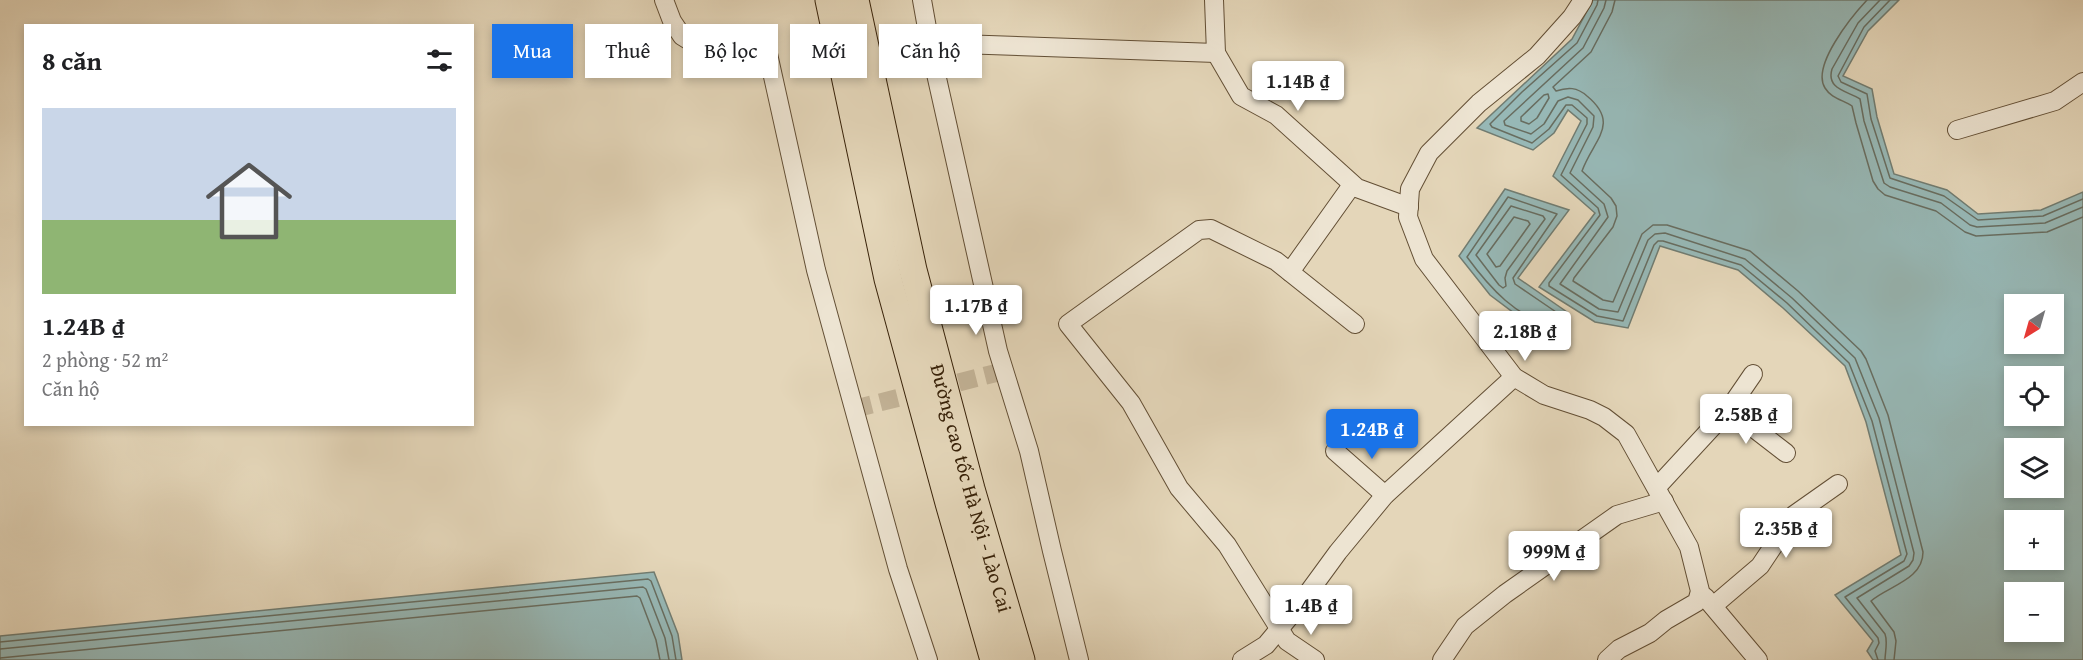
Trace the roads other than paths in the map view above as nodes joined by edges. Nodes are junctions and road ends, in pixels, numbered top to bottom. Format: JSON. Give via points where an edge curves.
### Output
{"nodes":[{"id":1,"x":664,"y":0,"type":"edge"},
{"id":2,"x":829,"y":0,"type":"edge"},
{"id":3,"x":855,"y":0,"type":"edge"},
{"id":4,"x":922,"y":0,"type":"edge"},
{"id":5,"x":1214,"y":0,"type":"edge"},
{"id":6,"x":1583,"y":0,"type":"edge"},
{"id":7,"x":926,"y":24,"type":"edge"},
{"id":8,"x":982,"y":45,"type":"edge"},
{"id":9,"x":1216,"y":53,"type":"junction"},
{"id":10,"x":938,"y":78,"type":"edge"},
{"id":11,"x":2083,"y":82,"type":"edge"},
{"id":12,"x":1957,"y":130,"type":"dead end"},
{"id":13,"x":1352,"y":184,"type":"junction"},
{"id":14,"x":1409,"y":207,"type":"junction"},
{"id":15,"x":1290,"y":272,"type":"junction"},
{"id":16,"x":1355,"y":324,"type":"dead end"},
{"id":17,"x":1753,"y":374,"type":"dead end"},
{"id":18,"x":1514,"y":377,"type":"junction"},
{"id":19,"x":1729,"y":409,"type":"junction"},
{"id":20,"x":1335,"y":451,"type":"dead end"},
{"id":21,"x":1786,"y":453,"type":"dead end"},
{"id":22,"x":1838,"y":484,"type":"dead end"},
{"id":23,"x":1660,"y":494,"type":"junction"},
{"id":24,"x":1385,"y":495,"type":"junction"},
{"id":25,"x":1700,"y":591,"type":"junction"},
{"id":26,"x":1713,"y":606,"type":"junction"},
{"id":27,"x":1279,"y":628,"type":"junction"},
{"id":28,"x":928,"y":660,"type":"edge"},
{"id":29,"x":994,"y":660,"type":"edge"},
{"id":30,"x":1021,"y":660,"type":"edge"},
{"id":31,"x":1079,"y":660,"type":"edge"},
{"id":32,"x":1242,"y":660,"type":"edge"},
{"id":33,"x":1315,"y":660,"type":"edge"},
{"id":34,"x":1442,"y":660,"type":"edge"},
{"id":35,"x":1606,"y":660,"type":"edge"},
{"id":36,"x":1758,"y":660,"type":"edge"}],
"edges":[{"from":1,"to":28,"type":"street","via":[[682,36],[695,44],[752,46],[768,54],[816,270],[898,570]]},
{"from":2,"to":29,"type":"highway","name":"Đường cao tốc Hà Nội - Lào Cai","via":[[888,279]]},
{"from":3,"to":30,"type":"highway","name":"Đường cao tốc Hà Nội - Lào Cai","via":[[914,270]]},
{"from":4,"to":7,"type":"street"},
{"from":5,"to":9,"type":"street"},
{"from":6,"to":14,"type":"street","via":[[1537,56],[1479,103],[1429,153],[1410,189]]},
{"from":8,"to":9,"type":"street"},
{"from":9,"to":13,"type":"street","via":[[1241,96],[1276,115]]},
{"from":10,"to":31,"type":"street","via":[[998,351],[1029,451]]},
{"from":11,"to":12,"type":"street","via":[[2055,101]]},
{"from":13,"to":14,"type":"street","via":[[1356,189]]},
{"from":13,"to":15,"type":"street"},
{"from":14,"to":18,"type":"street","via":[[1408,217],[1424,259]]},
{"from":15,"to":16,"type":"street"},
{"from":15,"to":27,"type":"street","via":[[1211,229],[1199,230],[1068,324],[1131,403],[1179,488],[1227,545]]},
{"from":17,"to":19,"type":"street"},
{"from":18,"to":23,"type":"street","via":[[1544,395],[1604,417],[1626,434]]},
{"from":18,"to":24,"type":"street"},
{"from":19,"to":21,"type":"street"},
{"from":19,"to":23,"type":"street"},
{"from":20,"to":24,"type":"street"},
{"from":22,"to":26,"type":"street","via":[[1794,515],[1760,566]]},
{"from":23,"to":25,"type":"street","via":[[1689,547]]},
{"from":23,"to":34,"type":"street","via":[[1617,515],[1505,594],[1465,626]]},
{"from":24,"to":27,"type":"street"},
{"from":25,"to":26,"type":"street"},
{"from":25,"to":35,"type":"street","via":[[1697,602]]},
{"from":26,"to":36,"type":"street"},
{"from":27,"to":32,"type":"street","via":[[1266,645]]},
{"from":27,"to":33,"type":"street","via":[[1287,641]]}]}
